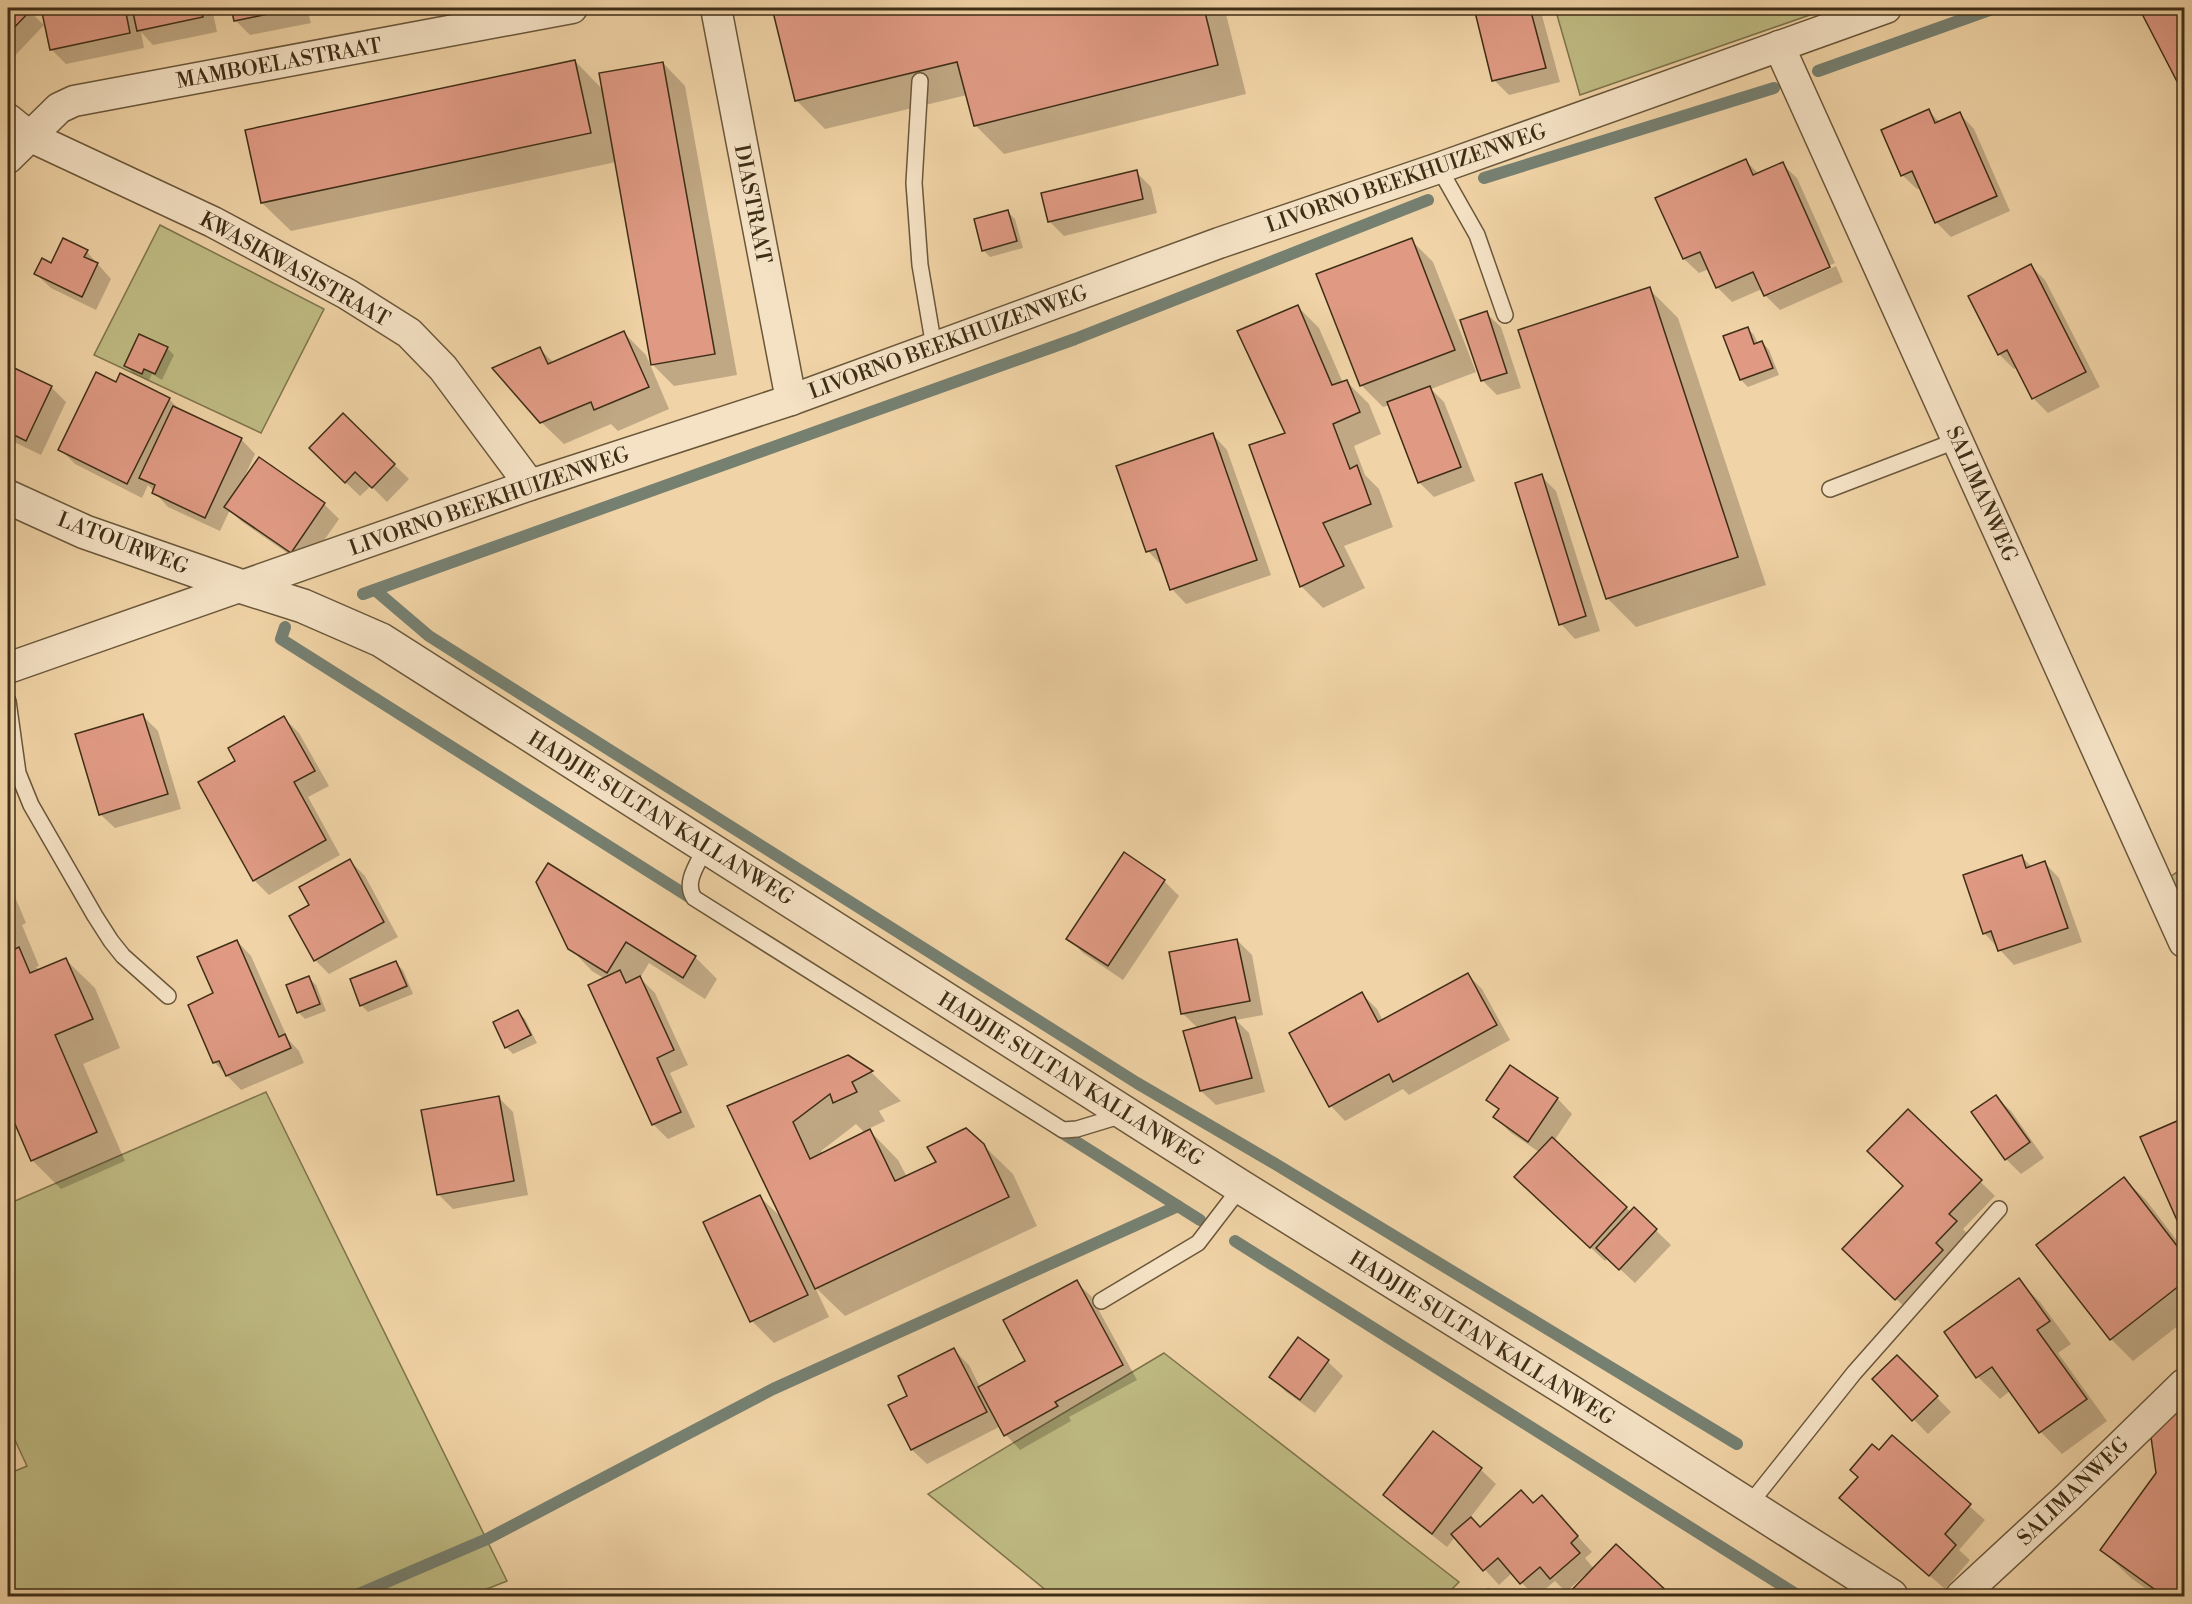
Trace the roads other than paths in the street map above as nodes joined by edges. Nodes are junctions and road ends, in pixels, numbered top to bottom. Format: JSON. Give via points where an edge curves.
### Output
{"nodes":[{"id":1,"x":572,"y":8,"type":"edge"},
{"id":2,"x":716,"y":8,"type":"edge"},
{"id":3,"x":1886,"y":8,"type":"edge"},
{"id":4,"x":1779,"y":46,"type":"junction"},
{"id":5,"x":920,"y":81,"type":"dead end"},
{"id":6,"x":18,"y":127,"type":"edge"},
{"id":7,"x":8,"y":159,"type":"edge"},
{"id":8,"x":1439,"y":168,"type":"junction"},
{"id":9,"x":1505,"y":315,"type":"dead end"},
{"id":10,"x":934,"y":347,"type":"junction"},
{"id":11,"x":791,"y":400,"type":"junction"},
{"id":12,"x":1958,"y":440,"type":"junction"},
{"id":13,"x":530,"y":485,"type":"junction"},
{"id":14,"x":1830,"y":489,"type":"dead end"},
{"id":15,"x":8,"y":497,"type":"edge"},
{"id":16,"x":240,"y":586,"type":"junction"},
{"id":17,"x":8,"y":668,"type":"edge"},
{"id":18,"x":8,"y":701,"type":"edge"},
{"id":19,"x":706,"y":847,"type":"junction"},
{"id":20,"x":2184,"y":942,"type":"edge"},
{"id":21,"x":168,"y":996,"type":"dead end"},
{"id":22,"x":1126,"y":1114,"type":"junction"},
{"id":23,"x":1241,"y":1187,"type":"junction"},
{"id":24,"x":1999,"y":1209,"type":"dead end"},
{"id":25,"x":1101,"y":1301,"type":"dead end"},
{"id":26,"x":2184,"y":1384,"type":"edge"},
{"id":27,"x":1748,"y":1506,"type":"junction"},
{"id":28,"x":1891,"y":1596,"type":"edge"},
{"id":29,"x":1961,"y":1596,"type":"edge"}],
"edges":[{"from":1,"to":6,"type":"street","name":"MAMBOELASTRAAT","via":[[74,101]]},
{"from":2,"to":11,"type":"street","name":"DIASTRAAT"},
{"from":3,"to":4,"type":"street","name":"LIVORNO BEEKHUIZENWEG"},
{"from":4,"to":8,"type":"street","name":"LIVORNO BEEKHUIZENWEG"},
{"from":4,"to":12,"type":"street","name":"SALIMANWEG"},
{"from":5,"to":10,"type":"lane","via":[[914,183],[920,265]]},
{"from":6,"to":7,"type":"street","name":"MAMBOELASTRAAT"},
{"from":6,"to":13,"type":"street","name":"KWASIKWASISTRAAT","via":[[213,222],[347,294],[409,333],[443,368]]},
{"from":8,"to":9,"type":"lane","via":[[1477,235]]},
{"from":8,"to":10,"type":"street","name":"LIVORNO BEEKHUIZENWEG"},
{"from":10,"to":11,"type":"street","name":"LIVORNO BEEKHUIZENWEG"},
{"from":11,"to":13,"type":"street","name":"LIVORNO BEEKHUIZENWEG"},
{"from":12,"to":14,"type":"lane"},
{"from":12,"to":20,"type":"street","name":"SALIMANWEG"},
{"from":13,"to":16,"type":"street","name":"LIVORNO BEEKHUIZENWEG"},
{"from":15,"to":16,"type":"street","name":"LATOURWEG","via":[[85,532]]},
{"from":16,"to":17,"type":"street","name":"LIVORNO BEEKHUIZENWEG"},
{"from":16,"to":19,"type":"street","name":"HADJIE SULTAN KALLANWEG","via":[[303,606],[381,640]]},
{"from":18,"to":21,"type":"lane","via":[[18,773],[31,805],[111,941]]},
{"from":19,"to":22,"type":"street","name":"HADJIE SULTAN KALLANWEG"},
{"from":19,"to":22,"type":"lane","via":[[690,884],[692,896],[704,904],[1063,1130]]},
{"from":22,"to":23,"type":"street","name":"HADJIE SULTAN KALLANWEG"},
{"from":23,"to":25,"type":"lane","via":[[1198,1243]]},
{"from":23,"to":27,"type":"street","name":"HADJIE SULTAN KALLANWEG"},
{"from":24,"to":27,"type":"lane","via":[[1854,1373]]},
{"from":26,"to":29,"type":"street","name":"SALIMANWEG"},
{"from":27,"to":28,"type":"street","name":"HADJIE SULTAN KALLANWEG"}]}
